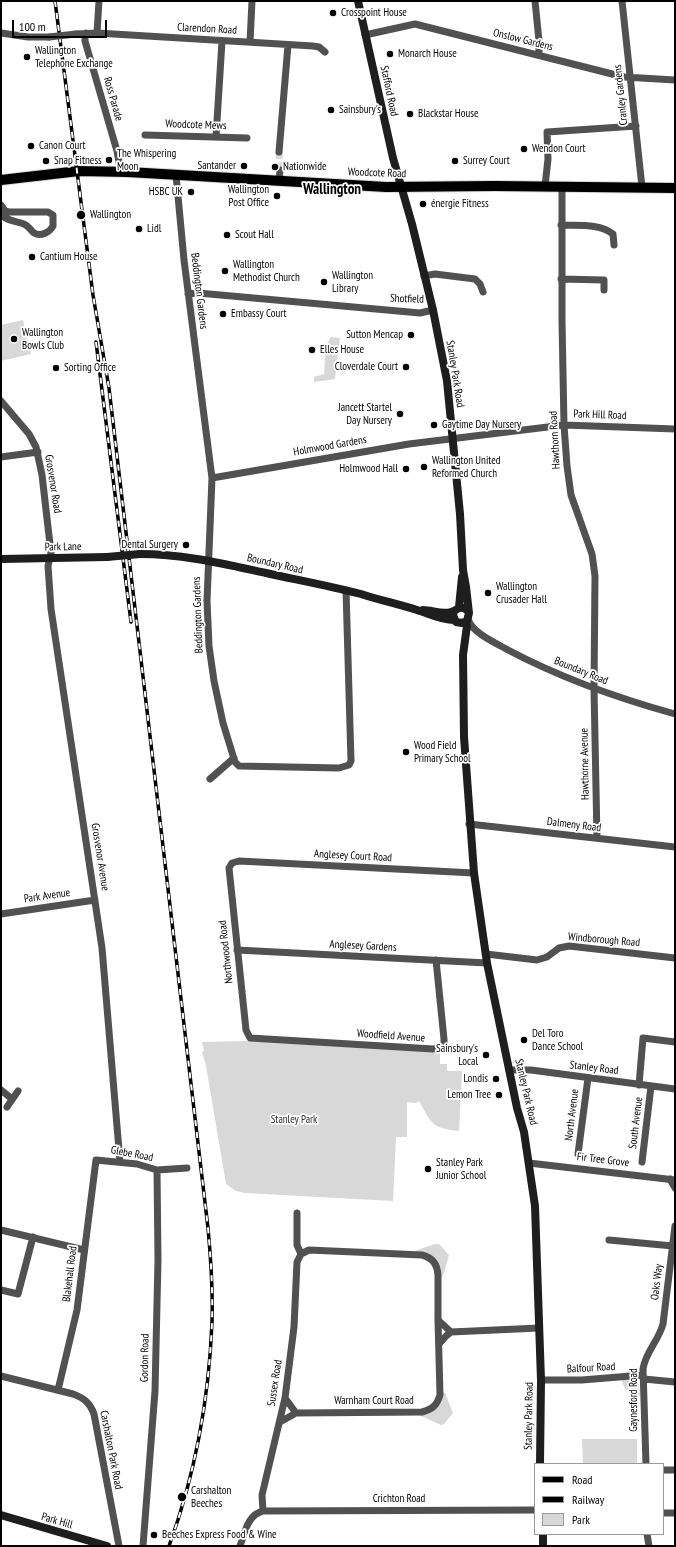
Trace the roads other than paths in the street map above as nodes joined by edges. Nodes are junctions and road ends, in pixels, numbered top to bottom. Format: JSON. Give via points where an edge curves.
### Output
{"nodes":[{"id":1,"x":99,"y":1,"type":"edge"},
{"id":2,"x":252,"y":1,"type":"edge"},
{"id":3,"x":358,"y":1,"type":"edge"},
{"id":4,"x":535,"y":1,"type":"edge"},
{"id":5,"x":622,"y":1,"type":"edge"},
{"id":6,"x":1,"y":33,"type":"edge"},
{"id":7,"x":86,"y":33,"type":"junction"},
{"id":8,"x":97,"y":33,"type":"junction"},
{"id":9,"x":365,"y":35,"type":"junction"},
{"id":10,"x":222,"y":41,"type":"junction"},
{"id":11,"x":250,"y":42,"type":"junction"},
{"id":12,"x":288,"y":45,"type":"junction"},
{"id":13,"x":325,"y":52,"type":"dead end"},
{"id":14,"x":539,"y":55,"type":"junction"},
{"id":15,"x":630,"y":78,"type":"junction"},
{"id":16,"x":675,"y":80,"type":"edge"},
{"id":17,"x":636,"y":126,"type":"junction"},
{"id":18,"x":145,"y":135,"type":"dead end"},
{"id":19,"x":216,"y":137,"type":"junction"},
{"id":20,"x":247,"y":138,"type":"dead end"},
{"id":21,"x":279,"y":152,"type":"tunnel mouth"},
{"id":22,"x":280,"y":170,"type":"tunnel mouth"},
{"id":23,"x":121,"y":172,"type":"junction"},
{"id":24,"x":176,"y":175,"type":"junction"},
{"id":25,"x":1,"y":180,"type":"edge"},
{"id":26,"x":279,"y":181,"type":"junction"},
{"id":27,"x":400,"y":186,"type":"junction"},
{"id":28,"x":545,"y":186,"type":"junction"},
{"id":29,"x":562,"y":186,"type":"junction"},
{"id":30,"x":642,"y":188,"type":"junction"},
{"id":31,"x":675,"y":188,"type":"edge"},
{"id":32,"x":1,"y":205,"type":"edge"},
{"id":33,"x":1,"y":214,"type":"edge"},
{"id":34,"x":561,"y":225,"type":"junction"},
{"id":35,"x":614,"y":245,"type":"dead end"},
{"id":36,"x":424,"y":276,"type":"junction"},
{"id":37,"x":561,"y":279,"type":"junction"},
{"id":38,"x":604,"y":290,"type":"dead end"},
{"id":39,"x":483,"y":292,"type":"dead end"},
{"id":40,"x":188,"y":294,"type":"junction"},
{"id":41,"x":433,"y":310,"type":"junction"},
{"id":42,"x":1,"y":401,"type":"edge"},
{"id":43,"x":564,"y":424,"type":"junction"},
{"id":44,"x":675,"y":429,"type":"edge"},
{"id":45,"x":453,"y":438,"type":"junction"},
{"id":46,"x":38,"y":452,"type":"junction"},
{"id":47,"x":1,"y":457,"type":"edge"},
{"id":48,"x":212,"y":478,"type":"junction"},
{"id":49,"x":125,"y":556,"type":"joint"},
{"id":50,"x":50,"y":558,"type":"junction"},
{"id":51,"x":1,"y":559,"type":"edge"},
{"id":52,"x":208,"y":560,"type":"junction"},
{"id":53,"x":463,"y":570,"type":"junction"},
{"id":54,"x":346,"y":590,"type":"junction"},
{"id":55,"x":456,"y":609,"type":"junction"},
{"id":56,"x":418,"y":610,"type":"junction"},
{"id":57,"x":463,"y":619,"type":"junction"},
{"id":58,"x":594,"y":689,"type":"junction"},
{"id":59,"x":675,"y":714,"type":"edge"},
{"id":60,"x":234,"y":758,"type":"junction"},
{"id":61,"x":210,"y":779,"type":"dead end"},
{"id":62,"x":470,"y":824,"type":"junction"},
{"id":63,"x":598,"y":838,"type":"junction"},
{"id":64,"x":675,"y":847,"type":"edge"},
{"id":65,"x":232,"y":863,"type":"joint"},
{"id":66,"x":474,"y":873,"type":"junction"},
{"id":67,"x":95,"y":900,"type":"junction"},
{"id":68,"x":1,"y":914,"type":"edge"},
{"id":69,"x":237,"y":950,"type":"junction"},
{"id":70,"x":486,"y":954,"type":"junction"},
{"id":71,"x":675,"y":958,"type":"edge"},
{"id":72,"x":436,"y":960,"type":"junction"},
{"id":73,"x":487,"y":963,"type":"junction"},
{"id":74,"x":250,"y":1038,"type":"joint"},
{"id":75,"x":675,"y":1042,"type":"edge"},
{"id":76,"x":510,"y":1070,"type":"junction"},
{"id":77,"x":588,"y":1078,"type":"junction"},
{"id":78,"x":639,"y":1085,"type":"junction"},
{"id":79,"x":651,"y":1086,"type":"junction"},
{"id":80,"x":675,"y":1089,"type":"edge"},
{"id":81,"x":1,"y":1090,"type":"edge"},
{"id":82,"x":18,"y":1091,"type":"dead end"},
{"id":83,"x":12,"y":1099,"type":"junction"},
{"id":84,"x":7,"y":1106,"type":"dead end"},
{"id":85,"x":578,"y":1154,"type":"dead end"},
{"id":86,"x":96,"y":1160,"type":"joint"},
{"id":87,"x":120,"y":1162,"type":"junction"},
{"id":88,"x":642,"y":1162,"type":"dead end"},
{"id":89,"x":529,"y":1163,"type":"junction"},
{"id":90,"x":187,"y":1168,"type":"dead end"},
{"id":91,"x":156,"y":1170,"type":"junction"},
{"id":92,"x":673,"y":1179,"type":"edge"},
{"id":93,"x":675,"y":1188,"type":"edge"},
{"id":94,"x":297,"y":1213,"type":"dead end"},
{"id":95,"x":675,"y":1226,"type":"edge"},
{"id":96,"x":1,"y":1230,"type":"edge"},
{"id":97,"x":33,"y":1238,"type":"junction"},
{"id":98,"x":609,"y":1240,"type":"dead end"},
{"id":99,"x":673,"y":1246,"type":"junction"},
{"id":100,"x":84,"y":1250,"type":"junction"},
{"id":101,"x":300,"y":1254,"type":"junction"},
{"id":102,"x":1,"y":1290,"type":"edge"},
{"id":103,"x":438,"y":1320,"type":"junction"},
{"id":104,"x":540,"y":1328,"type":"junction"},
{"id":105,"x":451,"y":1332,"type":"junction"},
{"id":106,"x":658,"y":1339,"type":"joint"},
{"id":107,"x":439,"y":1344,"type":"junction"},
{"id":108,"x":1,"y":1376,"type":"edge"},
{"id":109,"x":643,"y":1377,"type":"junction"},
{"id":110,"x":541,"y":1380,"type":"junction"},
{"id":111,"x":675,"y":1382,"type":"edge"},
{"id":112,"x":58,"y":1390,"type":"junction"},
{"id":113,"x":285,"y":1398,"type":"junction"},
{"id":114,"x":296,"y":1413,"type":"junction"},
{"id":115,"x":280,"y":1422,"type":"junction"},
{"id":116,"x":540,"y":1463,"type":"edge"},
{"id":117,"x":646,"y":1463,"type":"edge"},
{"id":118,"x":664,"y":1470,"type":"edge"},
{"id":119,"x":675,"y":1470,"type":"edge"},
{"id":120,"x":534,"y":1510,"type":"edge"},
{"id":121,"x":263,"y":1511,"type":"junction"},
{"id":122,"x":664,"y":1513,"type":"edge"},
{"id":123,"x":675,"y":1513,"type":"edge"},
{"id":124,"x":1,"y":1515,"type":"edge"},
{"id":125,"x":543,"y":1535,"type":"edge"},
{"id":126,"x":647,"y":1535,"type":"edge"},
{"id":127,"x":82,"y":1543,"type":"edge"},
{"id":128,"x":107,"y":1546,"type":"edge"},
{"id":129,"x":119,"y":1546,"type":"edge"},
{"id":130,"x":143,"y":1546,"type":"edge"},
{"id":131,"x":240,"y":1546,"type":"edge"},
{"id":132,"x":543,"y":1546,"type":"edge"},
{"id":133,"x":649,"y":1546,"type":"edge"}],
"edges":[{"from":1,"to":8,"type":"street"},
{"from":2,"to":11,"type":"street"},
{"from":3,"to":9,"type":"main road","name":"Stafford Road"},
{"from":4,"to":14,"type":"street"},
{"from":5,"to":15,"type":"street","name":"Cranley Gardens"},
{"from":6,"to":7,"type":"street","name":"Clarendon Road","bridge":true,"via":[[28,38]]},
{"from":7,"to":8,"type":"street","name":"Clarendon Road"},
{"from":7,"to":23,"type":"street","name":"Ross Parade","via":[[85,41]]},
{"from":8,"to":10,"type":"street","name":"Clarendon Road"},
{"from":9,"to":14,"type":"street","name":"Onslow Gardens","via":[[415,24]]},
{"from":9,"to":27,"type":"main road","name":"Stafford Road"},
{"from":10,"to":11,"type":"street","name":"Clarendon Road"},
{"from":10,"to":19,"type":"street"},
{"from":11,"to":12,"type":"street","name":"Clarendon Road"},
{"from":12,"to":13,"type":"street","name":"Clarendon Road","via":[[316,47]]},
{"from":12,"to":21,"type":"street"},
{"from":14,"to":15,"type":"street","name":"Onslow Gardens"},
{"from":15,"to":16,"type":"street","name":"Onslow Gardens"},
{"from":15,"to":17,"type":"street","name":"Cranley Gardens"},
{"from":17,"to":28,"type":"street","via":[[547,132]]},
{"from":17,"to":30,"type":"street","name":"Cranley Gardens"},
{"from":18,"to":19,"type":"street","name":"Woodcote Mews"},
{"from":19,"to":20,"type":"street","name":"Woodcote Mews"},
{"from":22,"to":26,"type":"street"},
{"from":23,"to":24,"type":"main road","name":"Woodcote Road"},
{"from":23,"to":25,"type":"main road","name":"Woodcote Road","via":[[79,171]]},
{"from":24,"to":26,"type":"main road","name":"Woodcote Road"},
{"from":24,"to":40,"type":"street","name":"Beddington Gardens"},
{"from":26,"to":27,"type":"main road","name":"Woodcote Road"},
{"from":27,"to":28,"type":"main road","name":"Woodcote Road"},
{"from":27,"to":36,"type":"main road","name":"Stanley Park Road"},
{"from":28,"to":29,"type":"main road","name":"Woodcote Road"},
{"from":29,"to":30,"type":"main road","name":"Woodcote Road"},
{"from":29,"to":34,"type":"street","name":"Hawthorn Road"},
{"from":30,"to":31,"type":"main road","name":"Woodcote Road"},
{"from":32,"to":33,"type":"street","via":[[9,212],[48,212],[53,215],[53,226],[46,232],[37,234],[29,227]]},
{"from":34,"to":35,"type":"street","via":[[588,226],[610,232],[614,236]]},
{"from":34,"to":37,"type":"street","name":"Hawthorn Road"},
{"from":36,"to":39,"type":"street","via":[[435,274],[475,279]]},
{"from":36,"to":41,"type":"main road","name":"Stanley Park Road"},
{"from":37,"to":38,"type":"street","via":[[604,280]]},
{"from":37,"to":43,"type":"street","name":"Hawthorn Road"},
{"from":40,"to":41,"type":"street","name":"Shotfield","via":[[414,312]]},
{"from":40,"to":48,"type":"street","name":"Beddington Gardens"},
{"from":41,"to":45,"type":"main road","name":"Stanley Park Road","via":[[447,381]]},
{"from":42,"to":46,"type":"street","name":"Grosvenor Road","via":[[29,434]]},
{"from":43,"to":44,"type":"street","name":"Park Hill Road"},
{"from":43,"to":45,"type":"street","name":"Park Hill Road"},
{"from":43,"to":58,"type":"street","name":"Hawthorn Road","via":[[568,482],[594,565]]},
{"from":45,"to":48,"type":"street","name":"Holmwood Gardens"},
{"from":45,"to":53,"type":"main road","name":"Stanley Park Road"},
{"from":46,"to":47,"type":"street"},
{"from":46,"to":50,"type":"street","name":"Grosvenor Road"},
{"from":48,"to":52,"type":"street","name":"Beddington Gardens"},
{"from":49,"to":50,"type":"main road","name":"Park Lane","bridge":true},
{"from":49,"to":52,"type":"main road","name":"Boundary Road","bridge":true,"via":[[163,554]]},
{"from":50,"to":51,"type":"main road","name":"Park Lane"},
{"from":50,"to":67,"type":"street","name":"Grosvenor Avenue","via":[[48,566],[51,609]]},
{"from":52,"to":54,"type":"main road","name":"Boundary Road"},
{"from":52,"to":60,"type":"street","name":"Beddington Gardens","via":[[207,616],[211,661],[223,723]]},
{"from":53,"to":55,"type":"main road","name":"Stanley Park Road"},
{"from":53,"to":57,"type":"main road","name":"Stanley Park Road","via":[[466,587]]},
{"from":54,"to":56,"type":"main road","name":"Boundary Road"},
{"from":54,"to":60,"type":"street","via":[[350,765],[344,768],[243,766],[237,764]]},
{"from":55,"to":56,"type":"main road","name":"Boundary Road","via":[[444,613]]},
{"from":55,"to":57,"type":"main road","name":"Stanley Park Road","via":[[453,615]]},
{"from":55,"to":57,"type":"main road","via":[[465,608]]},
{"from":56,"to":57,"type":"main road","name":"Boundary Road","via":[[448,620]]},
{"from":57,"to":58,"type":"street","name":"Boundary Road","via":[[481,634],[538,665]]},
{"from":57,"to":62,"type":"main road","name":"Stanley Park Road","via":[[461,648],[464,737]]},
{"from":58,"to":59,"type":"street","name":"Boundary Road"},
{"from":58,"to":63,"type":"street","name":"Hawthorne Avenue"},
{"from":60,"to":61,"type":"street"},
{"from":62,"to":63,"type":"street","name":"Dalmeny Road"},
{"from":62,"to":66,"type":"main road","name":"Stanley Park Road"},
{"from":63,"to":64,"type":"street","name":"Dalmeny Road"},
{"from":65,"to":66,"type":"street","name":"Anglesey Court Road","via":[[239,861]]},
{"from":65,"to":69,"type":"street","name":"Northwood Road","via":[[228,871]]},
{"from":66,"to":70,"type":"main road","name":"Stanley Park Road"},
{"from":67,"to":68,"type":"street","name":"Park Avenue"},
{"from":67,"to":87,"type":"street","name":"Grosvenor Avenue","via":[[102,948]]},
{"from":69,"to":72,"type":"street","name":"Anglesey Gardens"},
{"from":69,"to":74,"type":"street","name":"Northwood Road","via":[[246,1030]]},
{"from":70,"to":71,"type":"street","name":"Windborough Road","via":[[537,960],[547,957],[559,948],[569,946]]},
{"from":70,"to":73,"type":"main road","name":"Stanley Park Road"},
{"from":72,"to":73,"type":"street","name":"Anglesey Gardens"},
{"from":72,"to":74,"type":"street","name":"Woodfield Avenue","via":[[444,1039],[442,1048],[433,1050]]},
{"from":73,"to":76,"type":"main road","name":"Stanley Park Road"},
{"from":75,"to":78,"type":"street","via":[[643,1038]]},
{"from":76,"to":77,"type":"street","name":"Stanley Road"},
{"from":76,"to":89,"type":"main road","name":"Stanley Park Road"},
{"from":77,"to":78,"type":"street","name":"Stanley Road"},
{"from":77,"to":85,"type":"street","name":"North Avenue"},
{"from":78,"to":79,"type":"street","name":"Stanley Road"},
{"from":79,"to":80,"type":"street","name":"Stanley Road"},
{"from":79,"to":88,"type":"street","name":"South Avenue"},
{"from":81,"to":83,"type":"street"},
{"from":82,"to":83,"type":"street"},
{"from":83,"to":84,"type":"street"},
{"from":86,"to":87,"type":"street","name":"Glebe Road"},
{"from":86,"to":100,"type":"street","name":"Blakehall Road"},
{"from":87,"to":91,"type":"street","name":"Glebe Road"},
{"from":89,"to":92,"type":"street","name":"Fir Tree Grove"},
{"from":89,"to":104,"type":"main road","name":"Stanley Park Road","via":[[535,1206]]},
{"from":90,"to":91,"type":"street","name":"Glebe Road"},
{"from":91,"to":130,"type":"street","name":"Gordon Road","via":[[158,1260],[155,1391]]},
{"from":92,"to":93,"type":"street"},
{"from":94,"to":101,"type":"street","name":"Sussex Road","via":[[297,1245]]},
{"from":95,"to":99,"type":"street","name":"Oaks Way"},
{"from":96,"to":97,"type":"street"},
{"from":97,"to":100,"type":"street"},
{"from":97,"to":102,"type":"street","via":[[18,1294]]},
{"from":98,"to":99,"type":"street"},
{"from":99,"to":106,"type":"street","name":"Oaks Way","via":[[663,1324]]},
{"from":100,"to":112,"type":"street","name":"Blakehall Road","via":[[77,1310]]},
{"from":101,"to":103,"type":"street","name":"Warnham Court Road","via":[[309,1250],[429,1256],[437,1268]]},
{"from":101,"to":113,"type":"street","name":"Sussex Road","via":[[297,1262],[294,1327]]},
{"from":103,"to":105,"type":"street"},
{"from":103,"to":107,"type":"street","name":"Warnham Court Road"},
{"from":104,"to":105,"type":"street"},
{"from":104,"to":110,"type":"main road","name":"Stanley Park Road"},
{"from":105,"to":107,"type":"street"},
{"from":106,"to":109,"type":"street","name":"Gaynesford Road","via":[[645,1361]]},
{"from":107,"to":114,"type":"street","name":"Warnham Court Road","via":[[440,1395],[438,1402],[428,1410]]},
{"from":108,"to":112,"type":"street","name":"Carshalton Park Road"},
{"from":109,"to":110,"type":"street","name":"Balfour Road"},
{"from":109,"to":111,"type":"street","name":"Balfour Road"},
{"from":109,"to":117,"type":"street","name":"Gaynesford Road"},
{"from":110,"to":116,"type":"main road","name":"Stanley Park Road"},
{"from":112,"to":129,"type":"street","name":"Carshalton Park Road","via":[[83,1398],[92,1409]]},
{"from":113,"to":114,"type":"street"},
{"from":113,"to":115,"type":"street","name":"Sussex Road"},
{"from":114,"to":115,"type":"street","name":"Warnham Court Road"},
{"from":115,"to":121,"type":"street","name":"Sussex Road","via":[[262,1495]]},
{"from":118,"to":119,"type":"street"},
{"from":120,"to":121,"type":"street","name":"Crichton Road"},
{"from":121,"to":131,"type":"street","via":[[251,1518]]},
{"from":122,"to":123,"type":"street"},
{"from":124,"to":127,"type":"main road","name":"Park Hill"},
{"from":125,"to":132,"type":"main road"},
{"from":126,"to":133,"type":"street"},
{"from":127,"to":128,"type":"main road","name":"Park Hill"}]}
